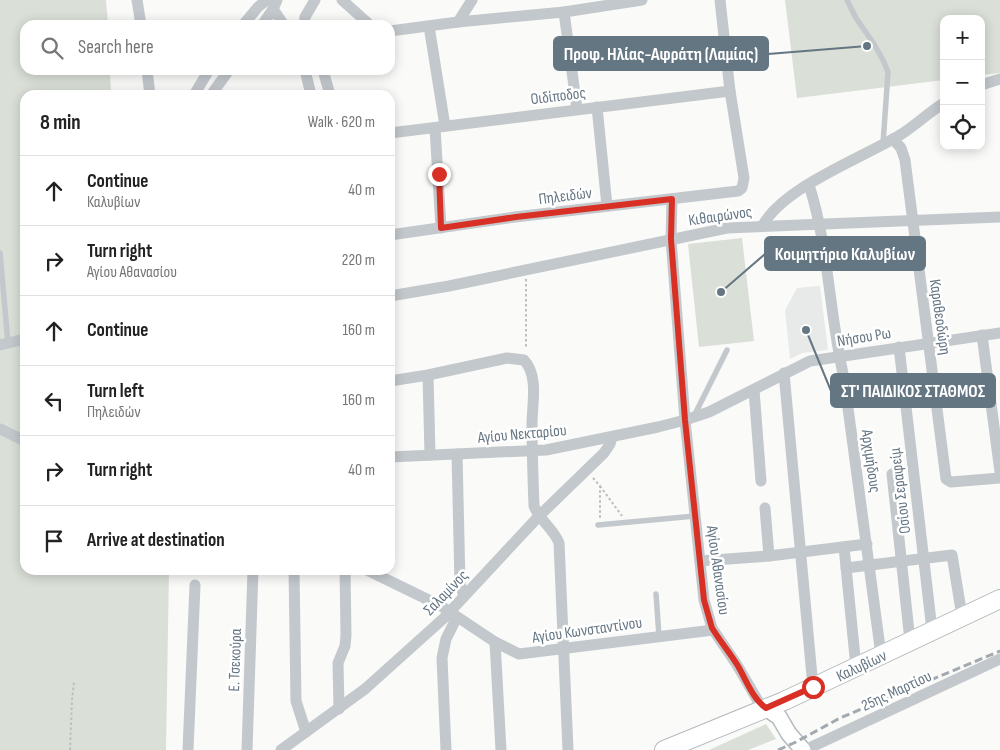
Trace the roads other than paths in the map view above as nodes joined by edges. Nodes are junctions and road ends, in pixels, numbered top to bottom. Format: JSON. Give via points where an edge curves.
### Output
{"nodes":[{"id":1,"x":137,"y":0,"type":"edge"},
{"id":2,"x":315,"y":0,"type":"edge"},
{"id":3,"x":342,"y":0,"type":"edge"},
{"id":4,"x":472,"y":0,"type":"edge"},
{"id":5,"x":642,"y":0,"type":"edge"},
{"id":6,"x":720,"y":0,"type":"edge"},
{"id":7,"x":847,"y":0,"type":"edge"},
{"id":8,"x":630,"y":1,"type":"edge"},
{"id":9,"x":272,"y":3,"type":"edge"},
{"id":10,"x":564,"y":12,"type":"junction"},
{"id":11,"x":140,"y":20,"type":"edge"},
{"id":12,"x":246,"y":20,"type":"edge"},
{"id":13,"x":264,"y":20,"type":"edge"},
{"id":14,"x":281,"y":20,"type":"edge"},
{"id":15,"x":305,"y":20,"type":"edge"},
{"id":16,"x":364,"y":20,"type":"edge"},
{"id":17,"x":458,"y":22,"type":"junction"},
{"id":18,"x":429,"y":26,"type":"junction"},
{"id":19,"x":395,"y":30,"type":"edge"},
{"id":20,"x":148,"y":75,"type":"edge"},
{"id":21,"x":206,"y":75,"type":"edge"},
{"id":22,"x":225,"y":75,"type":"edge"},
{"id":23,"x":305,"y":75,"type":"edge"},
{"id":24,"x":324,"y":75,"type":"edge"},
{"id":25,"x":1000,"y":79,"type":"edge"},
{"id":26,"x":985,"y":85,"type":"edge"},
{"id":27,"x":149,"y":90,"type":"edge"},
{"id":28,"x":197,"y":90,"type":"edge"},
{"id":29,"x":215,"y":90,"type":"edge"},
{"id":30,"x":310,"y":90,"type":"edge"},
{"id":31,"x":329,"y":90,"type":"edge"},
{"id":32,"x":730,"y":91,"type":"junction"},
{"id":33,"x":941,"y":105,"type":"edge"},
{"id":34,"x":597,"y":107,"type":"junction"},
{"id":35,"x":577,"y":109,"type":"junction"},
{"id":36,"x":440,"y":127,"type":"junction"},
{"id":37,"x":395,"y":132,"type":"edge"},
{"id":38,"x":888,"y":142,"type":"junction"},
{"id":39,"x":809,"y":185,"type":"junction"},
{"id":40,"x":672,"y":199,"type":"junction"},
{"id":41,"x":607,"y":206,"type":"junction"},
{"id":42,"x":1000,"y":217,"type":"edge"},
{"id":43,"x":913,"y":221,"type":"junction"},
{"id":44,"x":820,"y":224,"type":"junction"},
{"id":45,"x":763,"y":225,"type":"junction"},
{"id":46,"x":441,"y":228,"type":"junction"},
{"id":47,"x":395,"y":234,"type":"edge"},
{"id":48,"x":671,"y":239,"type":"junction"},
{"id":49,"x":0,"y":253,"type":"edge"},
{"id":50,"x":395,"y":295,"type":"edge"},
{"id":51,"x":1000,"y":333,"type":"edge"},
{"id":52,"x":982,"y":336,"type":"junction"},
{"id":53,"x":20,"y":340,"type":"edge"},
{"id":54,"x":928,"y":343,"type":"junction"},
{"id":55,"x":4,"y":344,"type":"edge"},
{"id":56,"x":898,"y":347,"type":"junction"},
{"id":57,"x":727,"y":350,"type":"dead end"},
{"id":58,"x":839,"y":356,"type":"junction"},
{"id":59,"x":784,"y":373,"type":"junction"},
{"id":60,"x":428,"y":375,"type":"junction"},
{"id":61,"x":395,"y":380,"type":"edge"},
{"id":62,"x":754,"y":390,"type":"junction"},
{"id":63,"x":689,"y":419,"type":"junction"},
{"id":64,"x":0,"y":429,"type":"edge"},
{"id":65,"x":612,"y":437,"type":"junction"},
{"id":66,"x":20,"y":439,"type":"edge"},
{"id":67,"x":533,"y":452,"type":"junction"},
{"id":68,"x":457,"y":454,"type":"junction"},
{"id":69,"x":430,"y":455,"type":"junction"},
{"id":70,"x":395,"y":457,"type":"edge"},
{"id":71,"x":1000,"y":472,"type":"edge"},
{"id":72,"x":892,"y":474,"type":"dead end"},
{"id":73,"x":1000,"y":478,"type":"edge"},
{"id":74,"x":761,"y":481,"type":"dead end"},
{"id":75,"x":765,"y":508,"type":"dead end"},
{"id":76,"x":539,"y":516,"type":"junction"},
{"id":77,"x":695,"y":516,"type":"junction"},
{"id":78,"x":600,"y":525,"type":"road end"},
{"id":79,"x":867,"y":544,"type":"junction"},
{"id":80,"x":844,"y":548,"type":"junction"},
{"id":81,"x":801,"y":553,"type":"junction"},
{"id":82,"x":769,"y":556,"type":"junction"},
{"id":83,"x":924,"y":559,"type":"junction"},
{"id":84,"x":700,"y":561,"type":"junction"},
{"id":85,"x":902,"y":562,"type":"junction"},
{"id":86,"x":870,"y":566,"type":"junction"},
{"id":87,"x":846,"y":568,"type":"junction"},
{"id":88,"x":253,"y":575,"type":"edge"},
{"id":89,"x":294,"y":575,"type":"edge"},
{"id":90,"x":345,"y":575,"type":"edge"},
{"id":91,"x":377,"y":575,"type":"edge"},
{"id":92,"x":195,"y":585,"type":"dead end"},
{"id":93,"x":656,"y":594,"type":"dead end"},
{"id":94,"x":464,"y":596,"type":"junction"},
{"id":95,"x":1000,"y":599,"type":"edge"},
{"id":96,"x":453,"y":614,"type":"junction"},
{"id":97,"x":962,"y":616,"type":"junction"},
{"id":98,"x":713,"y":630,"type":"junction"},
{"id":99,"x":932,"y":630,"type":"junction"},
{"id":100,"x":659,"y":636,"type":"junction"},
{"id":101,"x":910,"y":641,"type":"junction"},
{"id":102,"x":494,"y":642,"type":"junction"},
{"id":103,"x":563,"y":649,"type":"junction"},
{"id":104,"x":881,"y":655,"type":"junction"},
{"id":105,"x":1000,"y":659,"type":"edge"},
{"id":106,"x":856,"y":667,"type":"junction"},
{"id":107,"x":813,"y":687,"type":"junction"},
{"id":108,"x":766,"y":708,"type":"junction"},
{"id":109,"x":339,"y":709,"type":"junction"},
{"id":110,"x":306,"y":732,"type":"junction"},
{"id":111,"x":188,"y":750,"type":"edge"},
{"id":112,"x":247,"y":750,"type":"edge"},
{"id":113,"x":281,"y":750,"type":"edge"},
{"id":114,"x":446,"y":750,"type":"edge"},
{"id":115,"x":501,"y":750,"type":"edge"},
{"id":116,"x":568,"y":750,"type":"edge"},
{"id":117,"x":664,"y":750,"type":"edge"},
{"id":118,"x":804,"y":750,"type":"edge"}],
"edges":[{"from":1,"to":11,"type":"street"},
{"from":2,"to":15,"type":"street"},
{"from":3,"to":16,"type":"street"},
{"from":4,"to":17,"type":"street"},
{"from":5,"to":8,"type":"street"},
{"from":6,"to":32,"type":"street"},
{"from":7,"to":38,"type":"lane","via":[[888,72]]},
{"from":8,"to":10,"type":"street"},
{"from":9,"to":12,"type":"street","via":[[258,7]]},
{"from":9,"to":13,"type":"street"},
{"from":9,"to":14,"type":"street"},
{"from":10,"to":17,"type":"street"},
{"from":10,"to":35,"type":"street"},
{"from":17,"to":18,"type":"street"},
{"from":18,"to":19,"type":"street"},
{"from":18,"to":36,"type":"street"},
{"from":20,"to":27,"type":"street"},
{"from":21,"to":28,"type":"street"},
{"from":22,"to":29,"type":"street"},
{"from":23,"to":30,"type":"street"},
{"from":24,"to":31,"type":"street"},
{"from":25,"to":26,"type":"street"},
{"from":32,"to":34,"type":"street","name":"Οιδίποδος"},
{"from":32,"to":40,"type":"street","name":"Πηλειδών","via":[[744,178],[742,188],[730,193]]},
{"from":33,"to":38,"type":"street"},
{"from":34,"to":35,"type":"street","name":"Οιδίποδος"},
{"from":34,"to":41,"type":"street"},
{"from":35,"to":36,"type":"street","name":"Οιδίποδος"},
{"from":36,"to":37,"type":"street","name":"Οιδίποδος"},
{"from":36,"to":46,"type":"street"},
{"from":38,"to":39,"type":"street"},
{"from":38,"to":43,"type":"street","name":"Καραθεοδώρη","via":[[904,153]]},
{"from":39,"to":44,"type":"street","name":"Αρχιμήδους"},
{"from":39,"to":45,"type":"street","via":[[780,205]]},
{"from":40,"to":41,"type":"street","name":"Πηλειδών"},
{"from":40,"to":48,"type":"street","name":"Αγίου Αθανασίου"},
{"from":41,"to":46,"type":"street","name":"Πηλειδών"},
{"from":42,"to":43,"type":"street","name":"Κιθαιρώνος"},
{"from":43,"to":44,"type":"street","name":"Κιθαιρώνος"},
{"from":43,"to":54,"type":"street","name":"Καραθεοδώρη"},
{"from":44,"to":45,"type":"street","name":"Κιθαιρώνος"},
{"from":44,"to":58,"type":"street","name":"Αρχιμήδους"},
{"from":45,"to":48,"type":"street","name":"Κιθαιρώνος"},
{"from":46,"to":47,"type":"street","name":"Πηλειδών"},
{"from":48,"to":50,"type":"street","name":"Κιθαιρώνος"},
{"from":48,"to":63,"type":"street","name":"Αγίου Αθανασίου"},
{"from":49,"to":55,"type":"lane"},
{"from":51,"to":52,"type":"street","name":"Νήσου Ρω"},
{"from":52,"to":54,"type":"street","name":"Νήσου Ρω"},
{"from":52,"to":71,"type":"street"},
{"from":53,"to":55,"type":"street"},
{"from":54,"to":56,"type":"street","name":"Νήσου Ρω"},
{"from":54,"to":73,"type":"street","name":"Καραθεοδώρη","via":[[946,479],[951,482]]},
{"from":56,"to":58,"type":"street","name":"Νήσου Ρω"},
{"from":56,"to":83,"type":"street","name":"Οσίου Σεραφείμ"},
{"from":57,"to":63,"type":"lane"},
{"from":58,"to":59,"type":"street","name":"Νήσου Ρω","via":[[810,361]]},
{"from":58,"to":79,"type":"street","name":"Αρχιμήδους"},
{"from":59,"to":62,"type":"street","name":"Νήσου Ρω"},
{"from":59,"to":81,"type":"street"},
{"from":60,"to":61,"type":"street"},
{"from":60,"to":67,"type":"street","via":[[507,358],[524,360],[530,370],[533,390]]},
{"from":60,"to":69,"type":"street"},
{"from":62,"to":63,"type":"street","name":"Νήσου Ρω"},
{"from":62,"to":74,"type":"street"},
{"from":63,"to":65,"type":"street","name":"Αγίου Νεκταρίου"},
{"from":63,"to":77,"type":"street","name":"Αγίου Αθανασίου"},
{"from":64,"to":66,"type":"street"},
{"from":65,"to":67,"type":"street","name":"Αγίου Νεκταρίου"},
{"from":65,"to":76,"type":"street","name":"Σαλαμίνος","via":[[608,448]]},
{"from":67,"to":68,"type":"street","name":"Αγίου Νεκταρίου"},
{"from":67,"to":76,"type":"street","via":[[534,506]]},
{"from":68,"to":69,"type":"street","name":"Αγίου Νεκταρίου"},
{"from":68,"to":94,"type":"street","via":[[460,584]]},
{"from":69,"to":70,"type":"street","name":"Αγίου Νεκταρίου"},
{"from":72,"to":85,"type":"street"},
{"from":75,"to":82,"type":"street"},
{"from":76,"to":94,"type":"street","name":"Σαλαμίνος"},
{"from":76,"to":103,"type":"street","via":[[558,541]]},
{"from":77,"to":78,"type":"lane"},
{"from":77,"to":84,"type":"street","name":"Αγίου Αθανασίου"},
{"from":79,"to":80,"type":"street"},
{"from":79,"to":86,"type":"street","name":"Αρχιμήδους"},
{"from":80,"to":81,"type":"street"},
{"from":80,"to":87,"type":"street"},
{"from":81,"to":82,"type":"street"},
{"from":81,"to":107,"type":"street"},
{"from":82,"to":84,"type":"street"},
{"from":83,"to":85,"type":"street"},
{"from":83,"to":97,"type":"street","via":[[954,557]]},
{"from":83,"to":99,"type":"street","name":"Οσίου Σεραφείμ"},
{"from":84,"to":98,"type":"street","name":"Αγίου Αθανασίου","via":[[704,600]]},
{"from":85,"to":86,"type":"street"},
{"from":85,"to":101,"type":"street"},
{"from":86,"to":87,"type":"street"},
{"from":86,"to":104,"type":"street","name":"Αρχιμήδους"},
{"from":87,"to":106,"type":"street"},
{"from":88,"to":112,"type":"street","name":"Ε. Τσεκούρα"},
{"from":89,"to":110,"type":"street","via":[[296,701]]},
{"from":90,"to":109,"type":"street","via":[[346,635],[338,663]]},
{"from":91,"to":96,"type":"street","name":"Αγίου Κωνσταντίνου"},
{"from":92,"to":111,"type":"street"},
{"from":93,"to":100,"type":"lane"},
{"from":94,"to":96,"type":"street","name":"Σαλαμίνος"},
{"from":95,"to":97,"type":"main road","name":"Καλυβίων"},
{"from":96,"to":102,"type":"street","name":"Αγίου Κωνσταντίνου"},
{"from":96,"to":109,"type":"street","name":"Σαλαμίνος"},
{"from":96,"to":114,"type":"street","via":[[442,658]]},
{"from":97,"to":99,"type":"main road","name":"Καλυβίων"},
{"from":98,"to":100,"type":"street","name":"Αγίου Κωνσταντίνου"},
{"from":98,"to":108,"type":"street","name":"Αγίου Αθανασίου"},
{"from":99,"to":101,"type":"main road","name":"Καλυβίων"},
{"from":100,"to":103,"type":"street","name":"Αγίου Κωνσταντίνου"},
{"from":101,"to":104,"type":"main road","name":"Καλυβίων"},
{"from":102,"to":103,"type":"street","name":"Αγίου Κωνσταντίνου","via":[[519,654]]},
{"from":102,"to":115,"type":"street"},
{"from":103,"to":116,"type":"street"},
{"from":104,"to":106,"type":"main road","name":"Καλυβίων"},
{"from":105,"to":118,"type":"street","name":"25ης Μαρτίου"},
{"from":106,"to":107,"type":"main road","name":"Καλυβίων"},
{"from":107,"to":108,"type":"main road","name":"Καλυβίων"},
{"from":108,"to":117,"type":"main road","name":"Καλυβίων"},
{"from":108,"to":118,"type":"street","via":[[779,717]]},
{"from":109,"to":110,"type":"street","name":"Σαλαμίνος"},
{"from":110,"to":113,"type":"street","name":"Σαλαμίνος"}]}
